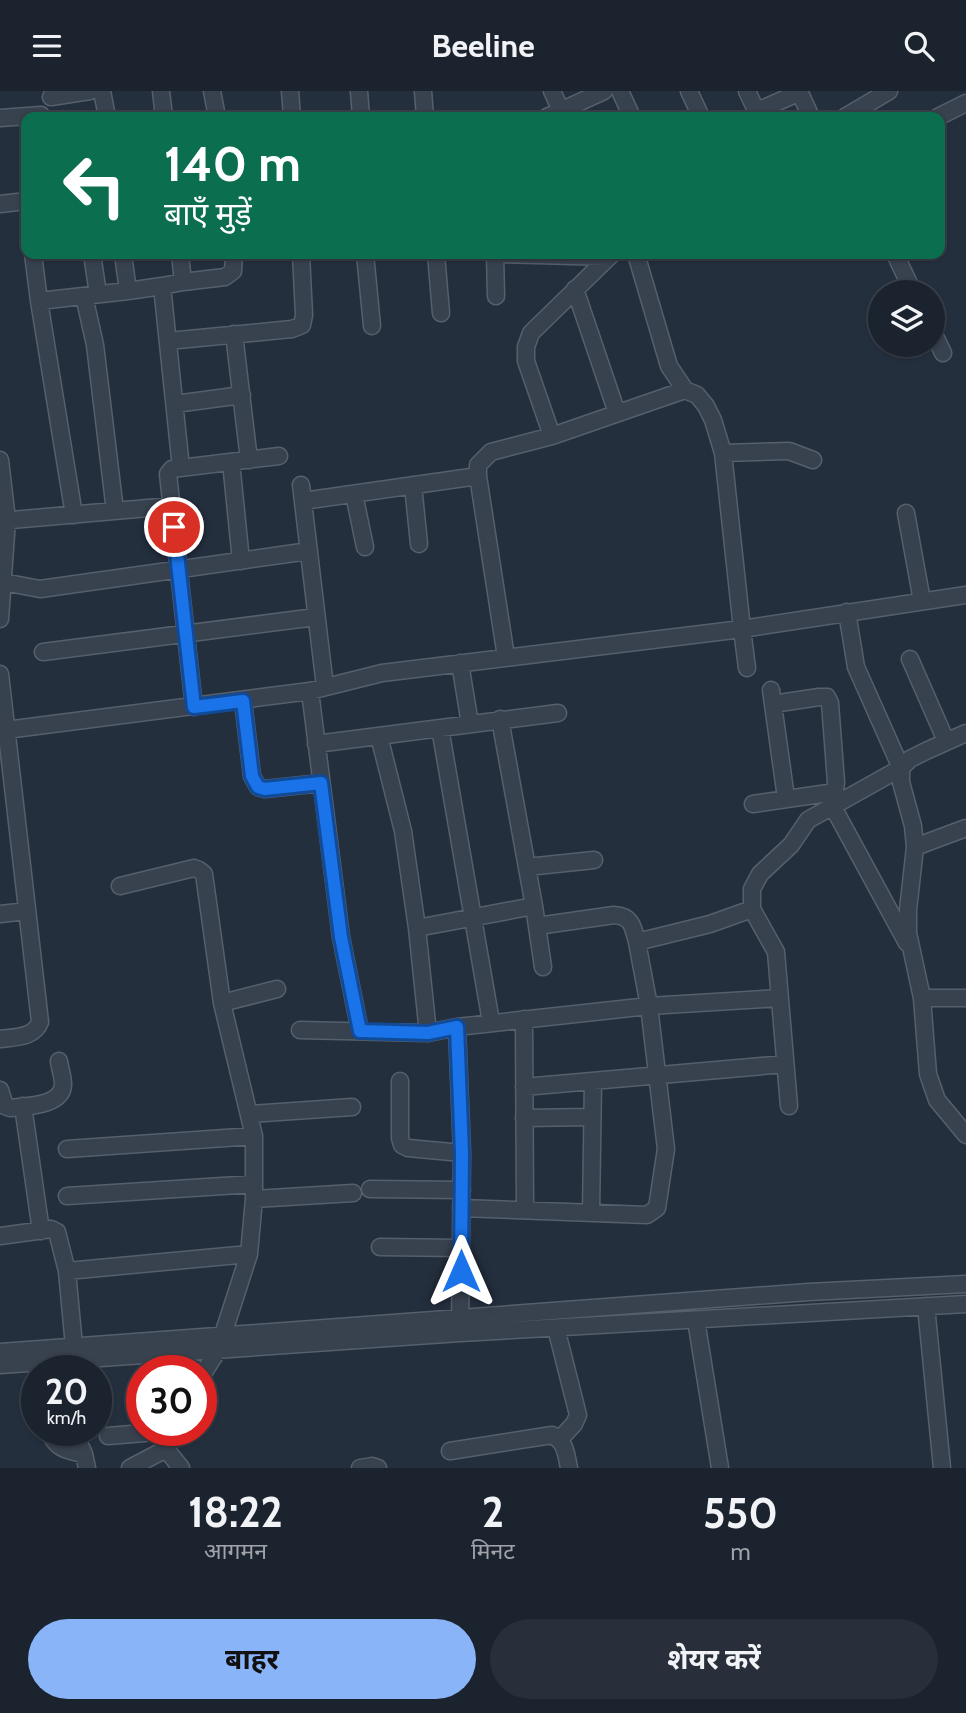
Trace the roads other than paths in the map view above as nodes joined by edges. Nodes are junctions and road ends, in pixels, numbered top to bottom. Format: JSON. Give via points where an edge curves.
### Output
{"nodes":[{"id":1,"x":102,"y":91,"type":"edge"},
{"id":2,"x":161,"y":91,"type":"edge"},
{"id":3,"x":212,"y":91,"type":"edge"},
{"id":4,"x":290,"y":91,"type":"edge"},
{"id":5,"x":359,"y":91,"type":"edge"},
{"id":6,"x":423,"y":91,"type":"edge"},
{"id":7,"x":552,"y":91,"type":"edge"},
{"id":8,"x":604,"y":91,"type":"edge"},
{"id":9,"x":620,"y":91,"type":"edge"},
{"id":10,"x":689,"y":91,"type":"edge"},
{"id":11,"x":747,"y":91,"type":"edge"},
{"id":12,"x":890,"y":91,"type":"edge"},
{"id":13,"x":80,"y":92,"type":"edge"},
{"id":14,"x":799,"y":92,"type":"edge"},
{"id":15,"x":51,"y":97,"type":"dead end"},
{"id":16,"x":867,"y":97,"type":"edge"},
{"id":17,"x":966,"y":103,"type":"edge"},
{"id":18,"x":106,"y":112,"type":"edge"},
{"id":19,"x":163,"y":112,"type":"edge"},
{"id":20,"x":216,"y":112,"type":"edge"},
{"id":21,"x":292,"y":112,"type":"edge"},
{"id":22,"x":360,"y":112,"type":"edge"},
{"id":23,"x":425,"y":112,"type":"edge"},
{"id":24,"x":556,"y":112,"type":"edge"},
{"id":25,"x":563,"y":112,"type":"edge"},
{"id":26,"x":630,"y":112,"type":"edge"},
{"id":27,"x":699,"y":112,"type":"edge"},
{"id":28,"x":809,"y":112,"type":"edge"},
{"id":29,"x":850,"y":112,"type":"edge"},
{"id":30,"x":945,"y":114,"type":"edge"},
{"id":31,"x":21,"y":116,"type":"edge"},
{"id":32,"x":0,"y":118,"type":"edge"},
{"id":33,"x":21,"y":202,"type":"edge"},
{"id":34,"x":0,"y":204,"type":"edge"},
{"id":35,"x":34,"y":259,"type":"edge"},
{"id":36,"x":92,"y":259,"type":"edge"},
{"id":37,"x":124,"y":259,"type":"edge"},
{"id":38,"x":181,"y":259,"type":"edge"},
{"id":39,"x":234,"y":259,"type":"edge"},
{"id":40,"x":300,"y":259,"type":"edge"},
{"id":41,"x":365,"y":259,"type":"edge"},
{"id":42,"x":436,"y":259,"type":"edge"},
{"id":43,"x":497,"y":259,"type":"edge"},
{"id":44,"x":606,"y":259,"type":"edge"},
{"id":45,"x":637,"y":259,"type":"edge"},
{"id":46,"x":897,"y":259,"type":"edge"},
{"id":47,"x":907,"y":280,"type":"edge"},
{"id":48,"x":183,"y":282,"type":"junction"},
{"id":49,"x":162,"y":286,"type":"junction"},
{"id":50,"x":575,"y":289,"type":"junction"},
{"id":51,"x":128,"y":291,"type":"junction"},
{"id":52,"x":91,"y":295,"type":"junction"},
{"id":53,"x":496,"y":296,"type":"dead end"},
{"id":54,"x":39,"y":301,"type":"junction"},
{"id":55,"x":441,"y":313,"type":"dead end"},
{"id":56,"x":372,"y":325,"type":"dead end"},
{"id":57,"x":234,"y":334,"type":"junction"},
{"id":58,"x":168,"y":341,"type":"junction"},
{"id":59,"x":685,"y":390,"type":"junction"},
{"id":60,"x":242,"y":395,"type":"junction"},
{"id":61,"x":175,"y":404,"type":"junction"},
{"id":62,"x":617,"y":413,"type":"junction"},
{"id":63,"x":552,"y":436,"type":"junction"},
{"id":64,"x":723,"y":453,"type":"junction"},
{"id":65,"x":279,"y":456,"type":"dead end"},
{"id":66,"x":0,"y":460,"type":"edge"},
{"id":67,"x":249,"y":460,"type":"junction"},
{"id":68,"x":813,"y":460,"type":"dead end"},
{"id":69,"x":231,"y":462,"type":"junction"},
{"id":70,"x":181,"y":468,"type":"junction"},
{"id":71,"x":478,"y":476,"type":"junction"},
{"id":72,"x":413,"y":485,"type":"junction"},
{"id":73,"x":354,"y":494,"type":"junction"},
{"id":74,"x":171,"y":506,"type":"junction"},
{"id":75,"x":115,"y":511,"type":"junction"},
{"id":76,"x":906,"y":513,"type":"dead end"},
{"id":77,"x":74,"y":515,"type":"junction"},
{"id":78,"x":3,"y":521,"type":"edge"},
{"id":79,"x":419,"y":544,"type":"dead end"},
{"id":80,"x":365,"y":547,"type":"dead end"},
{"id":81,"x":309,"y":551,"type":"junction"},
{"id":82,"x":241,"y":561,"type":"junction"},
{"id":83,"x":178,"y":569,"type":"junction"},
{"id":84,"x":2,"y":582,"type":"junction"},
{"id":85,"x":966,"y":595,"type":"edge"},
{"id":86,"x":922,"y":601,"type":"junction"},
{"id":87,"x":847,"y":612,"type":"junction"},
{"id":88,"x":316,"y":617,"type":"junction"},
{"id":89,"x":0,"y":619,"type":"edge"},
{"id":90,"x":742,"y":629,"type":"junction"},
{"id":91,"x":185,"y":634,"type":"junction"},
{"id":92,"x":43,"y":652,"type":"dead end"},
{"id":93,"x":506,"y":657,"type":"junction"},
{"id":94,"x":910,"y":659,"type":"dead end"},
{"id":95,"x":460,"y":663,"type":"junction"},
{"id":96,"x":747,"y":668,"type":"dead end"},
{"id":97,"x":0,"y":674,"type":"edge"},
{"id":98,"x":317,"y":689,"type":"junction"},
{"id":99,"x":243,"y":701,"type":"junction"},
{"id":100,"x":194,"y":707,"type":"junction"},
{"id":101,"x":558,"y":713,"type":"dead end"},
{"id":102,"x":500,"y":719,"type":"junction"},
{"id":103,"x":470,"y":724,"type":"junction"},
{"id":104,"x":440,"y":728,"type":"junction"},
{"id":105,"x":6,"y":730,"type":"junction"},
{"id":106,"x":966,"y":733,"type":"edge"},
{"id":107,"x":379,"y":736,"type":"junction"},
{"id":108,"x":946,"y":741,"type":"junction"},
{"id":109,"x":316,"y":744,"type":"junction"},
{"id":110,"x":5,"y":766,"type":"edge"},
{"id":111,"x":901,"y":768,"type":"junction"},
{"id":112,"x":321,"y":783,"type":"junction"},
{"id":113,"x":786,"y":798,"type":"junction"},
{"id":114,"x":834,"y":799,"type":"junction"},
{"id":115,"x":753,"y":804,"type":"dead end"},
{"id":116,"x":966,"y":828,"type":"edge"},
{"id":117,"x":915,"y":847,"type":"junction"},
{"id":118,"x":594,"y":860,"type":"dead end"},
{"id":119,"x":527,"y":867,"type":"junction"},
{"id":120,"x":120,"y":886,"type":"dead end"},
{"id":121,"x":534,"y":906,"type":"junction"},
{"id":122,"x":752,"y":909,"type":"junction"},
{"id":123,"x":27,"y":911,"type":"junction"},
{"id":124,"x":0,"y":914,"type":"edge"},
{"id":125,"x":473,"y":918,"type":"junction"},
{"id":126,"x":537,"y":926,"type":"junction"},
{"id":127,"x":417,"y":927,"type":"junction"},
{"id":128,"x":637,"y":942,"type":"junction"},
{"id":129,"x":910,"y":948,"type":"junction"},
{"id":130,"x":543,"y":967,"type":"dead end"},
{"id":131,"x":277,"y":989,"type":"dead end"},
{"id":132,"x":780,"y":998,"type":"junction"},
{"id":133,"x":966,"y":998,"type":"edge"},
{"id":134,"x":922,"y":999,"type":"junction"},
{"id":135,"x":222,"y":1003,"type":"junction"},
{"id":136,"x":649,"y":1006,"type":"junction"},
{"id":137,"x":524,"y":1019,"type":"junction"},
{"id":138,"x":491,"y":1022,"type":"junction"},
{"id":139,"x":457,"y":1027,"type":"junction"},
{"id":140,"x":300,"y":1030,"type":"dead end"},
{"id":141,"x":360,"y":1031,"type":"junction"},
{"id":142,"x":428,"y":1033,"type":"junction"},
{"id":143,"x":0,"y":1039,"type":"edge"},
{"id":144,"x":59,"y":1061,"type":"dead end"},
{"id":145,"x":785,"y":1064,"type":"junction"},
{"id":146,"x":657,"y":1076,"type":"junction"},
{"id":147,"x":400,"y":1081,"type":"dead end"},
{"id":148,"x":593,"y":1081,"type":"junction"},
{"id":149,"x":524,"y":1087,"type":"junction"},
{"id":150,"x":0,"y":1090,"type":"edge"},
{"id":151,"x":789,"y":1106,"type":"dead end"},
{"id":152,"x":23,"y":1107,"type":"junction"},
{"id":153,"x":352,"y":1107,"type":"dead end"},
{"id":154,"x":250,"y":1114,"type":"junction"},
{"id":155,"x":592,"y":1117,"type":"junction"},
{"id":156,"x":524,"y":1118,"type":"junction"},
{"id":157,"x":966,"y":1135,"type":"edge"},
{"id":158,"x":254,"y":1136,"type":"junction"},
{"id":159,"x":67,"y":1149,"type":"dead end"},
{"id":160,"x":462,"y":1153,"type":"junction"},
{"id":161,"x":370,"y":1189,"type":"dead end"},
{"id":162,"x":462,"y":1190,"type":"junction"},
{"id":163,"x":254,"y":1192,"type":"junction"},
{"id":164,"x":353,"y":1193,"type":"dead end"},
{"id":165,"x":67,"y":1196,"type":"dead end"},
{"id":166,"x":461,"y":1208,"type":"junction"},
{"id":167,"x":525,"y":1210,"type":"junction"},
{"id":168,"x":591,"y":1213,"type":"junction"},
{"id":169,"x":41,"y":1231,"type":"junction"},
{"id":170,"x":0,"y":1236,"type":"edge"},
{"id":171,"x":380,"y":1247,"type":"dead end"},
{"id":172,"x":461,"y":1248,"type":"junction"},
{"id":173,"x":249,"y":1254,"type":"junction"},
{"id":174,"x":67,"y":1271,"type":"junction"},
{"id":175,"x":966,"y":1284,"type":"edge"},
{"id":176,"x":966,"y":1304,"type":"edge"},
{"id":177,"x":926,"y":1306,"type":"junction"},
{"id":178,"x":696,"y":1320,"type":"junction"},
{"id":179,"x":460,"y":1325,"type":"junction"},
{"id":180,"x":556,"y":1328,"type":"junction"},
{"id":181,"x":221,"y":1343,"type":"junction"},
{"id":182,"x":0,"y":1352,"type":"edge"},
{"id":183,"x":32,"y":1355,"type":"edge"},
{"id":184,"x":74,"y":1355,"type":"edge"},
{"id":185,"x":111,"y":1355,"type":"edge"},
{"id":186,"x":214,"y":1355,"type":"edge"},
{"id":187,"x":21,"y":1363,"type":"edge"},
{"id":188,"x":0,"y":1365,"type":"edge"},
{"id":189,"x":560,"y":1439,"type":"junction"},
{"id":190,"x":59,"y":1446,"type":"edge"},
{"id":191,"x":166,"y":1446,"type":"edge"},
{"id":192,"x":166,"y":1449,"type":"junction"},
{"id":193,"x":450,"y":1451,"type":"dead end"},
{"id":194,"x":86,"y":1461,"type":"edge"},
{"id":195,"x":130,"y":1468,"type":"edge"},
{"id":196,"x":181,"y":1468,"type":"edge"},
{"id":197,"x":360,"y":1468,"type":"edge"},
{"id":198,"x":378,"y":1468,"type":"edge"},
{"id":199,"x":569,"y":1468,"type":"edge"},
{"id":200,"x":720,"y":1468,"type":"edge"},
{"id":201,"x":942,"y":1468,"type":"edge"}],
"edges":[{"from":1,"to":18,"type":"street"},
{"from":2,"to":19,"type":"street"},
{"from":3,"to":20,"type":"street"},
{"from":4,"to":21,"type":"street"},
{"from":5,"to":22,"type":"street"},
{"from":6,"to":23,"type":"street"},
{"from":7,"to":24,"type":"street"},
{"from":8,"to":25,"type":"street"},
{"from":9,"to":26,"type":"street"},
{"from":10,"to":27,"type":"street"},
{"from":11,"to":14,"type":"street","via":[[754,106],[762,110]]},
{"from":12,"to":16,"type":"street"},
{"from":13,"to":15,"type":"street"},
{"from":14,"to":28,"type":"street"},
{"from":16,"to":29,"type":"street"},
{"from":17,"to":30,"type":"street"},
{"from":31,"to":32,"type":"street"},
{"from":33,"to":34,"type":"street"},
{"from":35,"to":54,"type":"street"},
{"from":36,"to":52,"type":"street"},
{"from":37,"to":51,"type":"street"},
{"from":38,"to":48,"type":"street"},
{"from":39,"to":48,"type":"street","via":[[233,271],[225,277]]},
{"from":40,"to":57,"type":"street","via":[[302,325]]},
{"from":41,"to":56,"type":"street"},
{"from":42,"to":55,"type":"street"},
{"from":43,"to":53,"type":"street"},
{"from":44,"to":50,"type":"street"},
{"from":45,"to":59,"type":"street","via":[[668,366]]},
{"from":46,"to":47,"type":"street"},
{"from":48,"to":49,"type":"street"},
{"from":49,"to":51,"type":"street"},
{"from":49,"to":58,"type":"street"},
{"from":50,"to":62,"type":"street"},
{"from":50,"to":63,"type":"street","via":[[531,333],[526,347],[526,361]]},
{"from":51,"to":52,"type":"street"},
{"from":52,"to":54,"type":"street"},
{"from":52,"to":75,"type":"street"},
{"from":54,"to":77,"type":"street"},
{"from":57,"to":58,"type":"street"},
{"from":57,"to":60,"type":"street"},
{"from":58,"to":61,"type":"street"},
{"from":59,"to":62,"type":"street"},
{"from":59,"to":64,"type":"street","via":[[706,406]]},
{"from":60,"to":61,"type":"street"},
{"from":60,"to":67,"type":"street"},
{"from":61,"to":70,"type":"street"},
{"from":62,"to":63,"type":"street"},
{"from":63,"to":71,"type":"street","via":[[491,452],[478,465]]},
{"from":64,"to":68,"type":"street","via":[[789,451]]},
{"from":64,"to":90,"type":"street"},
{"from":65,"to":67,"type":"street"},
{"from":66,"to":78,"type":"street"},
{"from":67,"to":69,"type":"street"},
{"from":69,"to":70,"type":"street"},
{"from":69,"to":82,"type":"street"},
{"from":70,"to":74,"type":"street","via":[[168,474]]},
{"from":71,"to":72,"type":"street"},
{"from":71,"to":93,"type":"street"},
{"from":72,"to":73,"type":"street"},
{"from":72,"to":79,"type":"street"},
{"from":73,"to":80,"type":"street"},
{"from":73,"to":81,"type":"street","via":[[302,493]]},
{"from":74,"to":75,"type":"street"},
{"from":74,"to":83,"type":"street"},
{"from":75,"to":77,"type":"street"},
{"from":76,"to":86,"type":"street"},
{"from":77,"to":78,"type":"street"},
{"from":78,"to":84,"type":"street"},
{"from":81,"to":82,"type":"street"},
{"from":81,"to":88,"type":"street"},
{"from":82,"to":83,"type":"street"},
{"from":83,"to":84,"type":"street","via":[[40,589]]},
{"from":83,"to":91,"type":"street"},
{"from":84,"to":89,"type":"street"},
{"from":85,"to":86,"type":"street"},
{"from":86,"to":87,"type":"street"},
{"from":87,"to":90,"type":"street"},
{"from":87,"to":111,"type":"street","via":[[856,667]]},
{"from":88,"to":91,"type":"street"},
{"from":88,"to":98,"type":"street"},
{"from":90,"to":93,"type":"street"},
{"from":90,"to":96,"type":"street"},
{"from":91,"to":92,"type":"street"},
{"from":91,"to":100,"type":"street"},
{"from":93,"to":95,"type":"street"},
{"from":94,"to":108,"type":"street"},
{"from":95,"to":98,"type":"street","via":[[382,673]]},
{"from":95,"to":103,"type":"street"},
{"from":97,"to":105,"type":"street"},
{"from":98,"to":99,"type":"street"},
{"from":98,"to":109,"type":"street"},
{"from":99,"to":100,"type":"street"},
{"from":99,"to":112,"type":"street","via":[[252,776],[258,787]]},
{"from":100,"to":105,"type":"street"},
{"from":101,"to":102,"type":"street"},
{"from":102,"to":103,"type":"street"},
{"from":102,"to":119,"type":"street"},
{"from":103,"to":104,"type":"street"},
{"from":104,"to":107,"type":"street"},
{"from":104,"to":125,"type":"street"},
{"from":105,"to":110,"type":"street"},
{"from":106,"to":108,"type":"street"},
{"from":107,"to":109,"type":"street"},
{"from":107,"to":127,"type":"street","via":[[403,831]]},
{"from":108,"to":111,"type":"street"},
{"from":109,"to":112,"type":"street"},
{"from":110,"to":123,"type":"street"},
{"from":111,"to":114,"type":"street"},
{"from":111,"to":117,"type":"street"},
{"from":112,"to":141,"type":"street","via":[[341,937]]},
{"from":113,"to":114,"type":"street"},
{"from":113,"to":114,"type":"street","via":[[772,697],[827,698]]},
{"from":113,"to":115,"type":"street"},
{"from":114,"to":122,"type":"street","via":[[808,820],[792,845],[760,874],[752,889]]},
{"from":114,"to":129,"type":"street"},
{"from":116,"to":117,"type":"street"},
{"from":117,"to":129,"type":"street","via":[[908,910]]},
{"from":118,"to":119,"type":"street"},
{"from":119,"to":121,"type":"street"},
{"from":120,"to":135,"type":"street","via":[[194,868],[204,874]]},
{"from":121,"to":125,"type":"street"},
{"from":121,"to":126,"type":"street"},
{"from":122,"to":128,"type":"street"},
{"from":122,"to":132,"type":"street","via":[[776,952]]},
{"from":123,"to":124,"type":"street"},
{"from":123,"to":143,"type":"street","via":[[40,1022],[28,1035]]},
{"from":125,"to":127,"type":"street"},
{"from":125,"to":138,"type":"street"},
{"from":126,"to":128,"type":"street","via":[[624,915]]},
{"from":126,"to":130,"type":"street"},
{"from":127,"to":142,"type":"street"},
{"from":128,"to":136,"type":"street"},
{"from":129,"to":134,"type":"street"},
{"from":131,"to":135,"type":"street"},
{"from":132,"to":136,"type":"street"},
{"from":132,"to":145,"type":"street"},
{"from":133,"to":134,"type":"street"},
{"from":134,"to":157,"type":"street","via":[[931,1086]]},
{"from":135,"to":154,"type":"street"},
{"from":136,"to":137,"type":"street"},
{"from":136,"to":146,"type":"street"},
{"from":137,"to":138,"type":"street"},
{"from":137,"to":149,"type":"street"},
{"from":138,"to":139,"type":"street"},
{"from":139,"to":142,"type":"street"},
{"from":139,"to":160,"type":"street"},
{"from":140,"to":141,"type":"street"},
{"from":141,"to":142,"type":"street"},
{"from":144,"to":152,"type":"street","via":[[61,1094],[55,1100]]},
{"from":145,"to":146,"type":"street"},
{"from":145,"to":151,"type":"street"},
{"from":146,"to":148,"type":"street"},
{"from":146,"to":168,"type":"street","via":[[666,1149],[657,1207],[647,1215]]},
{"from":147,"to":160,"type":"street","via":[[402,1145]]},
{"from":148,"to":149,"type":"street"},
{"from":148,"to":155,"type":"street"},
{"from":149,"to":156,"type":"street"},
{"from":150,"to":152,"type":"street","via":[[5,1106]]},
{"from":152,"to":169,"type":"street"},
{"from":153,"to":154,"type":"street"},
{"from":154,"to":158,"type":"street"},
{"from":155,"to":156,"type":"street"},
{"from":155,"to":168,"type":"street"},
{"from":156,"to":167,"type":"street"},
{"from":158,"to":159,"type":"street"},
{"from":158,"to":163,"type":"street"},
{"from":160,"to":162,"type":"street"},
{"from":161,"to":162,"type":"street"},
{"from":162,"to":166,"type":"street"},
{"from":163,"to":164,"type":"street"},
{"from":163,"to":165,"type":"street"},
{"from":163,"to":173,"type":"street"},
{"from":166,"to":167,"type":"street"},
{"from":166,"to":172,"type":"street"},
{"from":167,"to":168,"type":"street"},
{"from":169,"to":170,"type":"street"},
{"from":169,"to":174,"type":"street","via":[[57,1232]]},
{"from":171,"to":172,"type":"street"},
{"from":172,"to":179,"type":"street"},
{"from":173,"to":174,"type":"street"},
{"from":173,"to":181,"type":"street"},
{"from":174,"to":184,"type":"street"},
{"from":175,"to":179,"type":"street","via":[[808,1292]]},
{"from":176,"to":177,"type":"street"},
{"from":177,"to":178,"type":"street"},
{"from":177,"to":201,"type":"street"},
{"from":178,"to":180,"type":"street"},
{"from":178,"to":200,"type":"street"},
{"from":179,"to":180,"type":"street"},
{"from":179,"to":181,"type":"street"},
{"from":180,"to":189,"type":"street","via":[[578,1415]]},
{"from":181,"to":185,"type":"street"},
{"from":181,"to":186,"type":"street"},
{"from":182,"to":183,"type":"street"},
{"from":187,"to":188,"type":"street"},
{"from":189,"to":193,"type":"street","via":[[542,1435]]},
{"from":189,"to":199,"type":"street"},
{"from":190,"to":194,"type":"street"},
{"from":191,"to":192,"type":"street"},
{"from":192,"to":195,"type":"street"},
{"from":192,"to":196,"type":"street"},
{"from":197,"to":198,"type":"street"}]}
